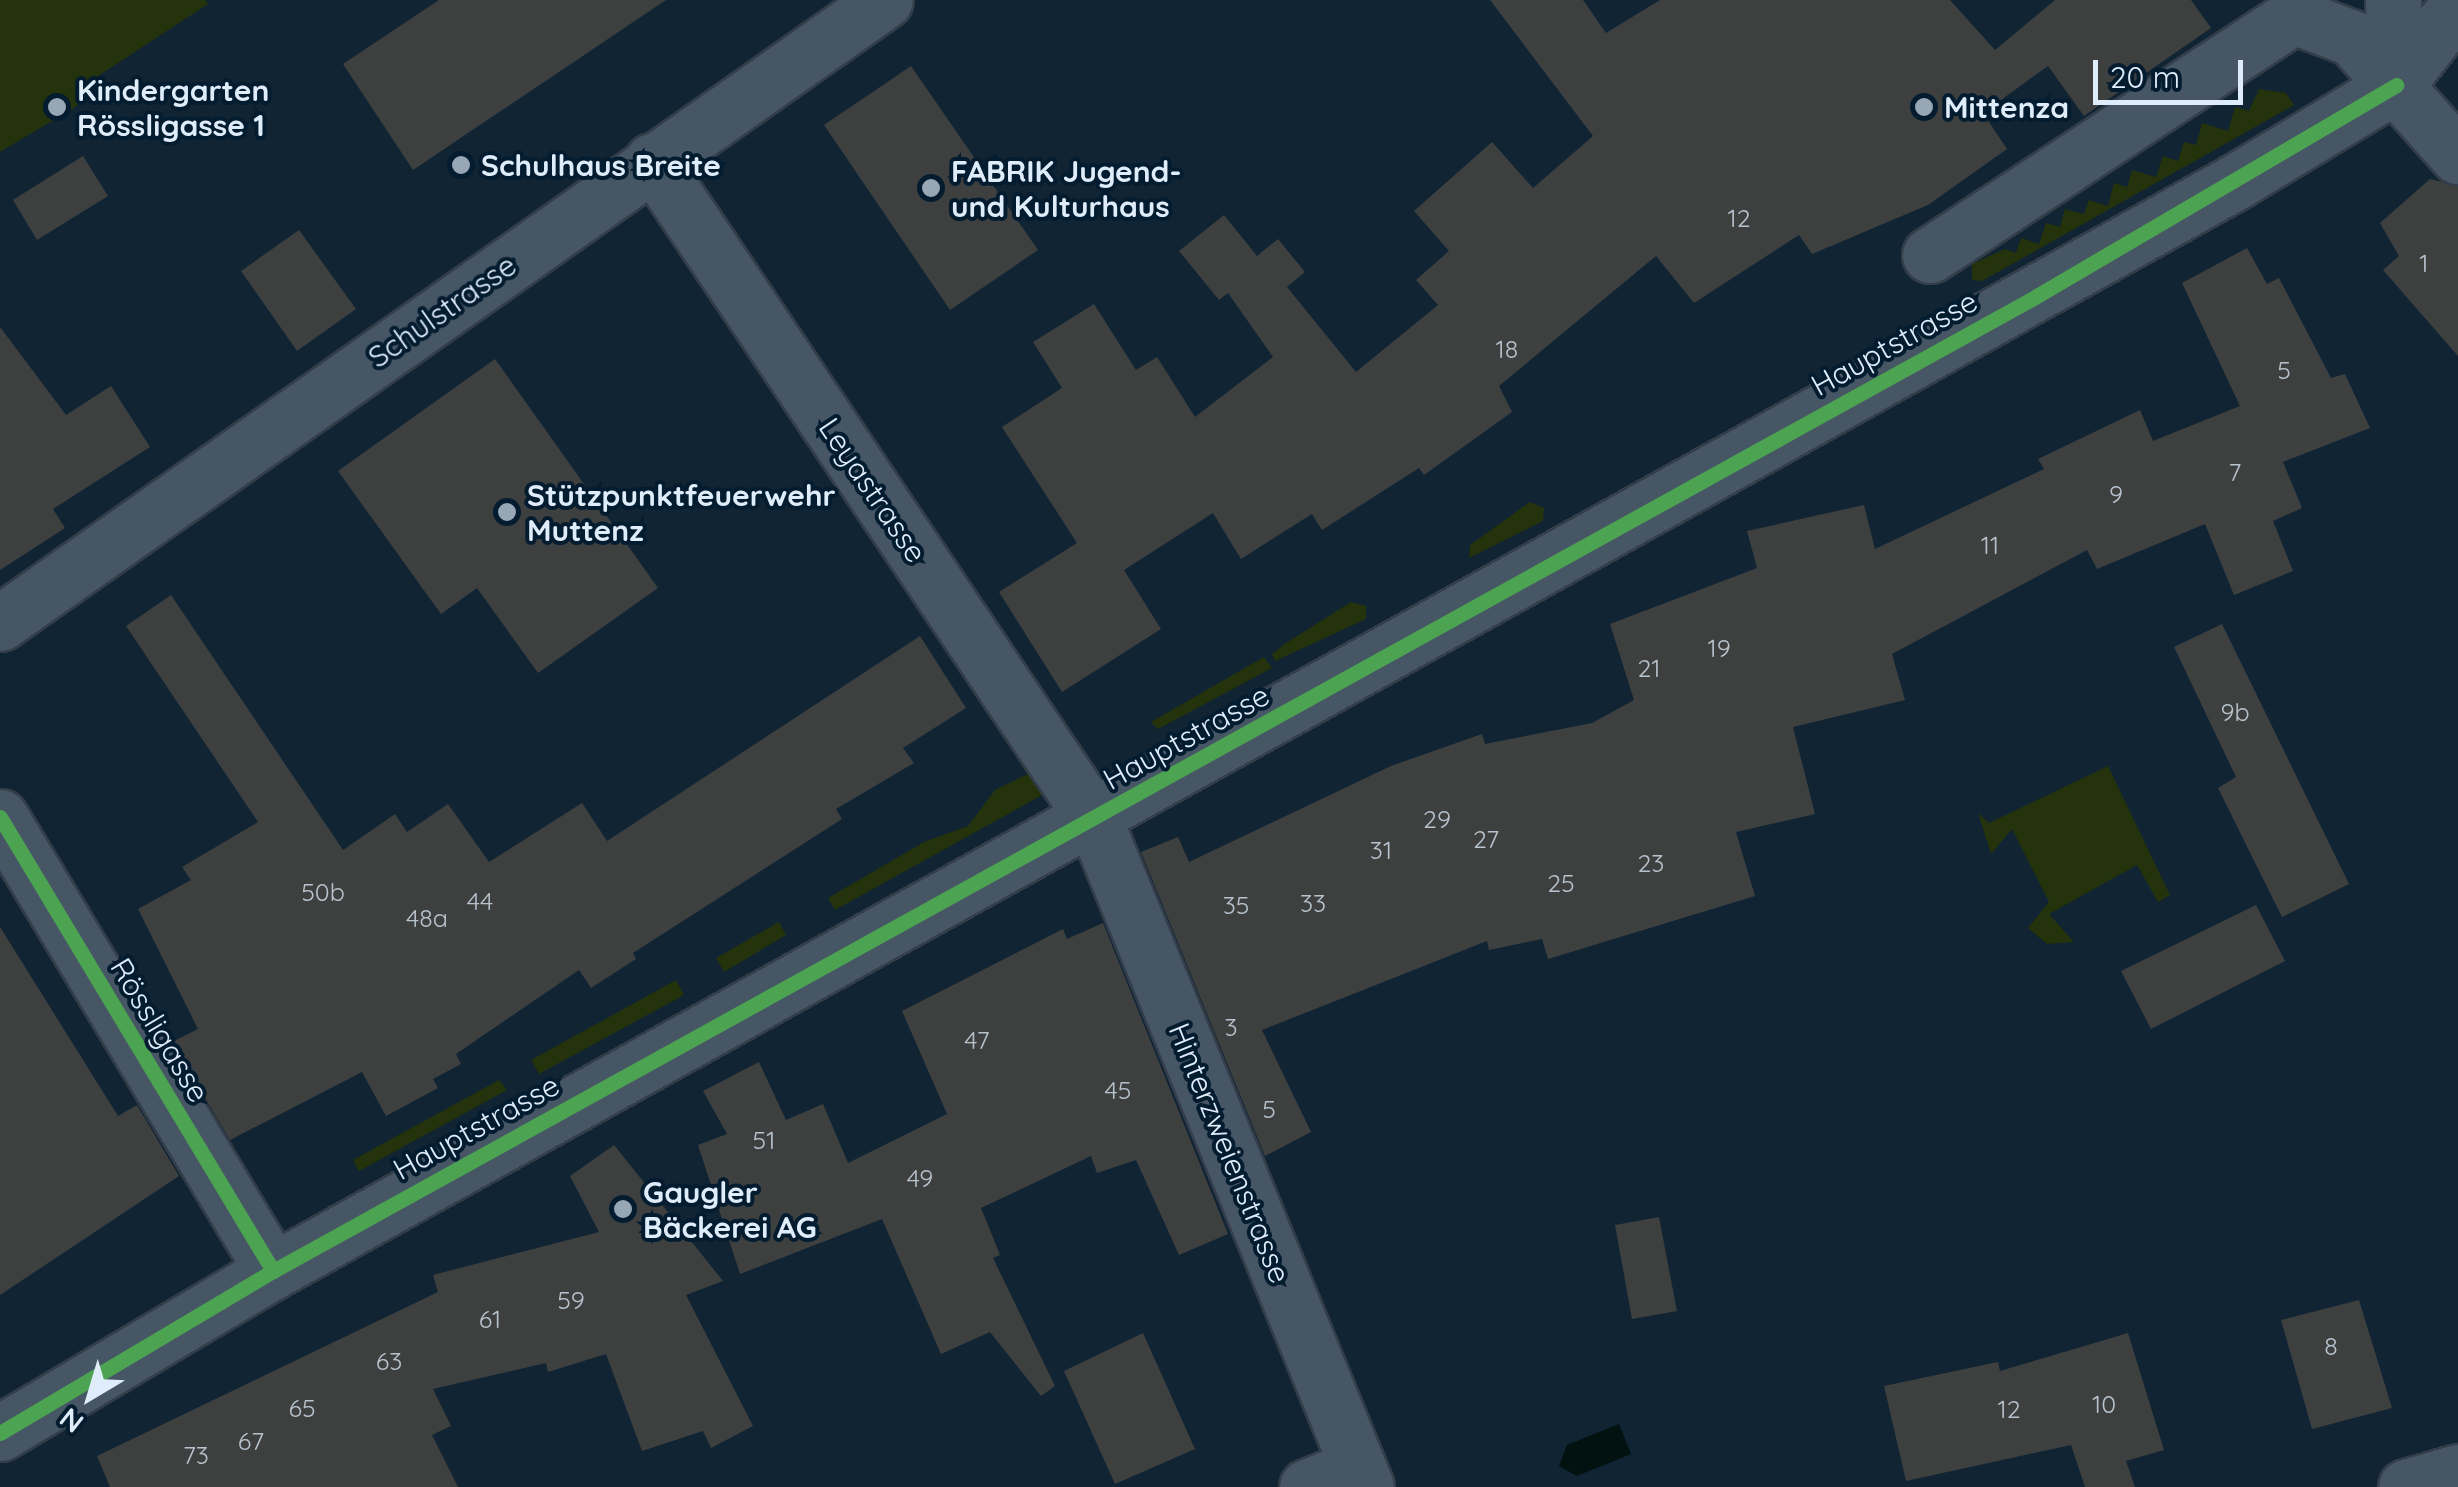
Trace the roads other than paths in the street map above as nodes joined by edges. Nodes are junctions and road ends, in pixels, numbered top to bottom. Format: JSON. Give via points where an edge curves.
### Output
{"nodes":[{"id":1,"x":884,"y":0,"type":"edge"},
{"id":2,"x":2394,"y":0,"type":"edge"},
{"id":3,"x":2458,"y":5,"type":"edge"},
{"id":4,"x":2396,"y":85,"type":"junction"},
{"id":5,"x":2458,"y":156,"type":"edge"},
{"id":6,"x":652,"y":161,"type":"junction"},
{"id":7,"x":1930,"y":255,"type":"dead end"},
{"id":8,"x":0,"y":623,"type":"edge"},
{"id":9,"x":0,"y":818,"type":"edge"},
{"id":10,"x":1094,"y":819,"type":"junction"},
{"id":11,"x":273,"y":1271,"type":"junction"},
{"id":12,"x":0,"y":1433,"type":"edge"},
{"id":13,"x":2458,"y":1472,"type":"edge"},
{"id":14,"x":1362,"y":1476,"type":"edge"},
{"id":15,"x":1307,"y":1487,"type":"edge"},
{"id":16,"x":2406,"y":1487,"type":"edge"}],
"edges":[{"from":1,"to":6,"type":"street","name":"Schulstrasse"},
{"from":2,"to":4,"type":"street"},
{"from":3,"to":4,"type":"street"},
{"from":4,"to":5,"type":"street"},
{"from":4,"to":7,"type":"street","name":"Hauptstrasse","via":[[2352,38],[2294,16]]},
{"from":4,"to":10,"type":"street","name":"Hauptstrasse","via":[[2036,297]]},
{"from":6,"to":8,"type":"street","name":"Schulstrasse"},
{"from":6,"to":10,"type":"street","name":"Leyastrasse"},
{"from":9,"to":11,"type":"street","name":"Rössligasse"},
{"from":10,"to":11,"type":"street","name":"Hauptstrasse"},
{"from":10,"to":14,"type":"street","name":"Hinterzweienstrasse"},
{"from":11,"to":12,"type":"street","name":"Hauptstrasse"},
{"from":13,"to":16,"type":"street"},
{"from":14,"to":15,"type":"street"}]}
